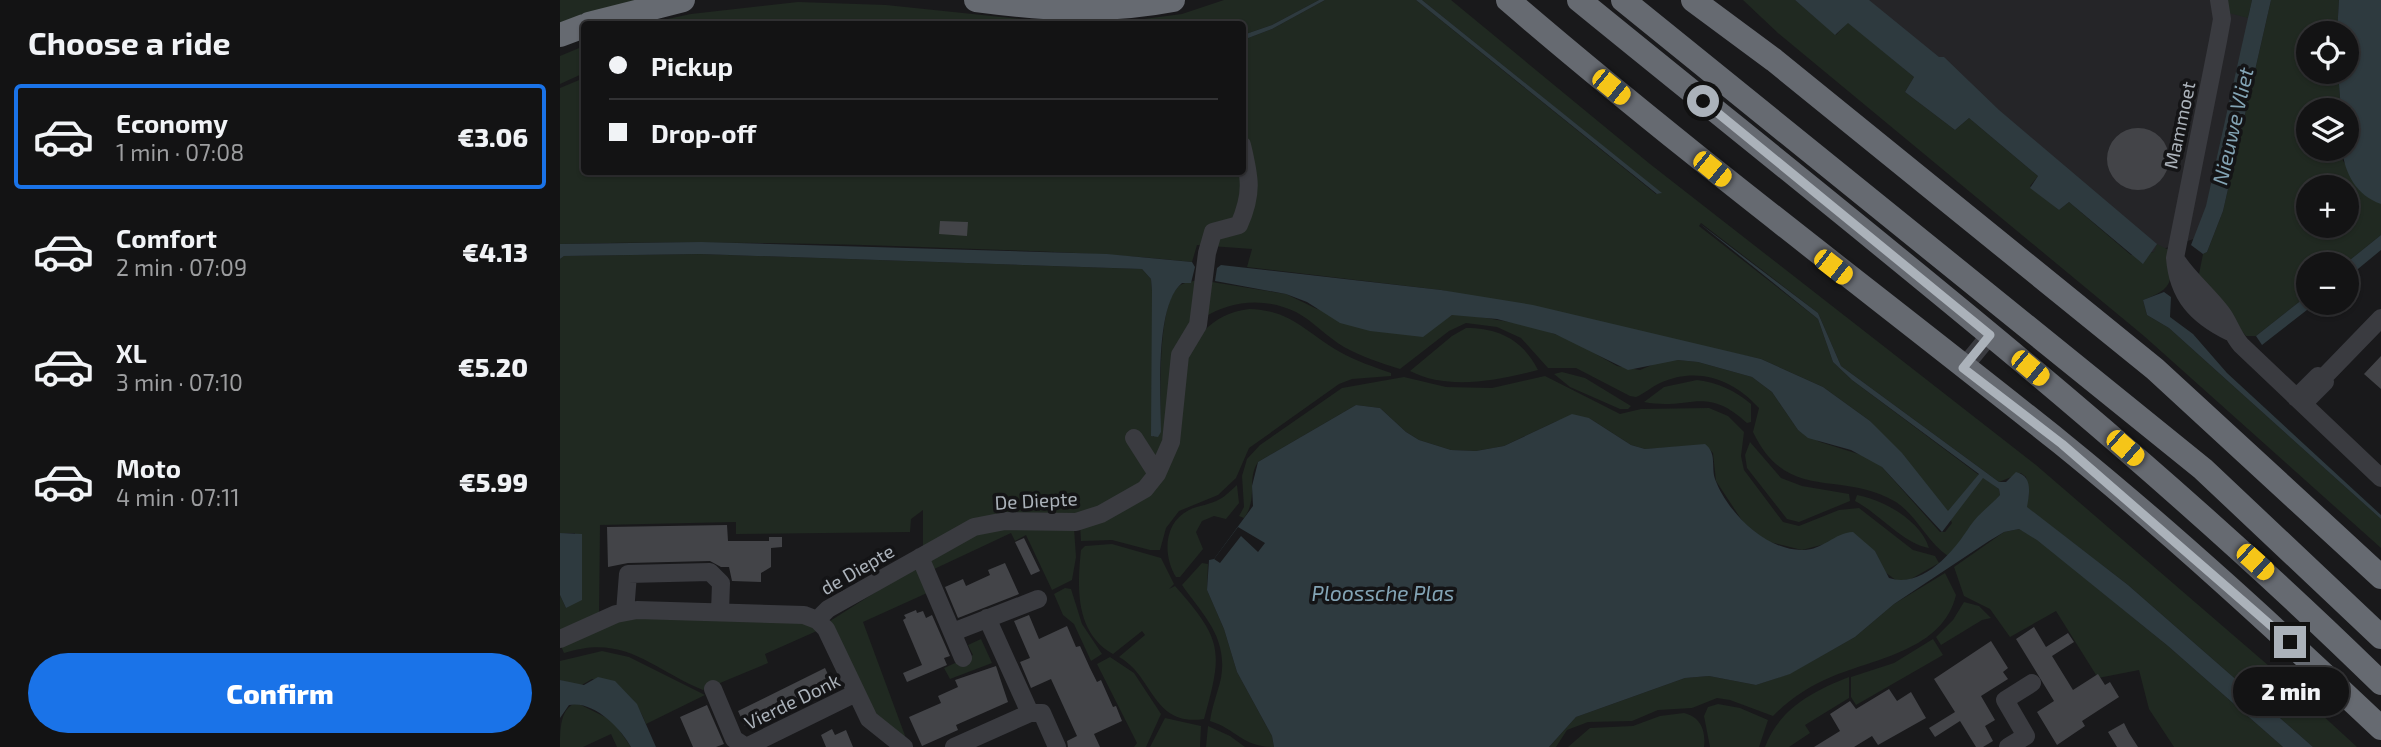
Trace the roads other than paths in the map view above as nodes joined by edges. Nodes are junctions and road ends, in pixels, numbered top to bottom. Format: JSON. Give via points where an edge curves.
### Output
{"nodes":[{"id":1,"x":683,"y":0,"type":"edge"},
{"id":2,"x":976,"y":0,"type":"edge"},
{"id":3,"x":1173,"y":0,"type":"edge"},
{"id":4,"x":1489,"y":0,"type":"edge"},
{"id":5,"x":1508,"y":0,"type":"edge"},
{"id":6,"x":1579,"y":0,"type":"edge"},
{"id":7,"x":1623,"y":0,"type":"edge"},
{"id":8,"x":1693,"y":0,"type":"edge"},
{"id":9,"x":1717,"y":0,"type":"edge"},
{"id":10,"x":2219,"y":0,"type":"edge"},
{"id":11,"x":602,"y":21,"type":"edge"},
{"id":12,"x":581,"y":27,"type":"edge"},
{"id":13,"x":560,"y":35,"type":"edge"},
{"id":14,"x":1774,"y":60,"type":"junction"},
{"id":15,"x":1590,"y":71,"type":"junction"},
{"id":16,"x":1246,"y":162,"type":"edge"},
{"id":17,"x":2381,"y":318,"type":"edge"},
{"id":18,"x":1990,"y":335,"type":"junction"},
{"id":19,"x":1963,"y":368,"type":"junction"},
{"id":20,"x":2299,"y":401,"type":"junction"},
{"id":21,"x":1135,"y":438,"type":"dead end"},
{"id":22,"x":1157,"y":474,"type":"junction"},
{"id":23,"x":2381,"y":478,"type":"edge"},
{"id":24,"x":920,"y":557,"type":"junction"},
{"id":25,"x":2381,"y":576,"type":"edge"},
{"id":26,"x":1038,"y":599,"type":"dead end"},
{"id":27,"x":625,"y":612,"type":"junction"},
{"id":28,"x":720,"y":612,"type":"junction"},
{"id":29,"x":987,"y":618,"type":"junction"},
{"id":30,"x":817,"y":620,"type":"junction"},
{"id":31,"x":953,"y":632,"type":"junction"},
{"id":32,"x":2381,"y":637,"type":"edge"},
{"id":33,"x":560,"y":639,"type":"edge"},
{"id":34,"x":963,"y":658,"type":"dead end"},
{"id":35,"x":2381,"y":683,"type":"edge"},
{"id":36,"x":2032,"y":684,"type":"dead end"},
{"id":37,"x":713,"y":689,"type":"dead end"},
{"id":38,"x":856,"y":693,"type":"junction"},
{"id":39,"x":1030,"y":713,"type":"junction"},
{"id":40,"x":2381,"y":728,"type":"edge"},
{"id":41,"x":893,"y":745,"type":"edge"},
{"id":42,"x":746,"y":747,"type":"edge"},
{"id":43,"x":954,"y":747,"type":"edge"},
{"id":44,"x":1057,"y":747,"type":"edge"},
{"id":45,"x":2008,"y":747,"type":"edge"}],
"edges":[{"from":1,"to":11,"type":"highway"},
{"from":2,"to":3,"type":"highway","via":[[1102,10]]},
{"from":4,"to":15,"type":"highway"},
{"from":5,"to":15,"type":"highway"},
{"from":6,"to":18,"type":"highway"},
{"from":7,"to":32,"type":"highway","via":[[2203,469]]},
{"from":8,"to":14,"type":"highway"},
{"from":9,"to":14,"type":"highway"},
{"from":10,"to":20,"type":"street","name":"Mammoet","via":[[2222,19],[2175,258],[2176,277],[2186,297],[2213,324],[2230,332]]},
{"from":12,"to":13,"type":"highway"},
{"from":14,"to":25,"type":"highway","via":[[2155,369]]},
{"from":15,"to":19,"type":"highway"},
{"from":16,"to":22,"type":"street","name":"De Diepte","via":[[1248,203],[1239,225],[1213,232],[1198,325],[1180,355],[1175,423]]},
{"from":17,"to":20,"type":"street"},
{"from":18,"to":19,"type":"street"},
{"from":18,"to":35,"type":"highway","via":[[2178,494]]},
{"from":19,"to":40,"type":"highway","via":[[2062,444],[2185,549]]},
{"from":20,"to":23,"type":"street"},
{"from":21,"to":22,"type":"street"},
{"from":22,"to":24,"type":"street","name":"De Diepte","via":[[1129,500],[1101,514],[1076,522],[989,523]]},
{"from":24,"to":30,"type":"street","name":"de Diepte","via":[[828,609]]},
{"from":24,"to":31,"type":"street"},
{"from":26,"to":29,"type":"street"},
{"from":27,"to":28,"type":"street"},
{"from":27,"to":28,"type":"street","via":[[628,574],[710,572],[721,583]]},
{"from":27,"to":33,"type":"street"},
{"from":28,"to":30,"type":"street","via":[[796,614]]},
{"from":29,"to":31,"type":"street"},
{"from":29,"to":39,"type":"street"},
{"from":30,"to":38,"type":"street","via":[[826,629]]},
{"from":31,"to":34,"type":"street"},
{"from":36,"to":45,"type":"street","via":[[2005,700],[2026,736]]},
{"from":37,"to":42,"type":"street","name":"Vierde Donk","via":[[734,739]]},
{"from":38,"to":41,"type":"street","via":[[861,722]]},
{"from":38,"to":42,"type":"street","name":"Vierde Donk"},
{"from":39,"to":43,"type":"street"},
{"from":39,"to":44,"type":"street","via":[[1042,713]]}]}
